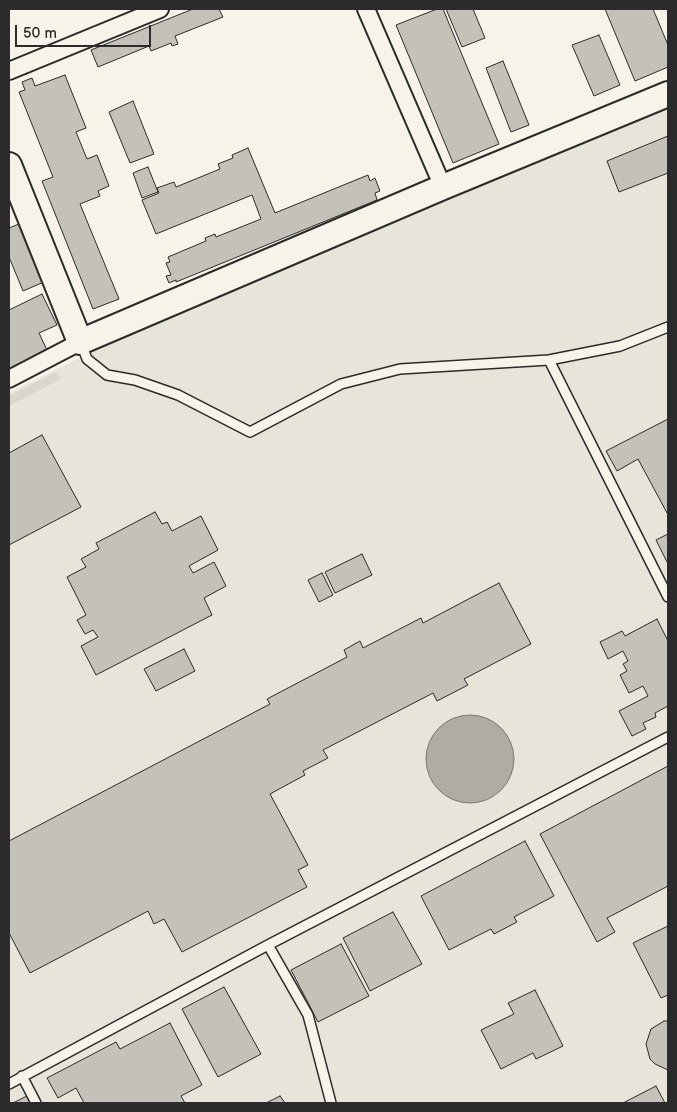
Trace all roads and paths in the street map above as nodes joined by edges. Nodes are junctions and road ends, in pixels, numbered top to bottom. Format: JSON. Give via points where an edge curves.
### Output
{"nodes":[{"id":1,"x":160,"y":9,"type":"edge"},
{"id":2,"x":366,"y":9,"type":"edge"},
{"id":3,"x":9,"y":71,"type":"edge"},
{"id":4,"x":668,"y":94,"type":"edge"},
{"id":5,"x":9,"y":165,"type":"edge"},
{"id":6,"x":443,"y":186,"type":"junction"},
{"id":7,"x":668,"y":327,"type":"edge"},
{"id":8,"x":80,"y":342,"type":"junction"},
{"id":9,"x":548,"y":360,"type":"junction"},
{"id":10,"x":9,"y":379,"type":"edge"},
{"id":11,"x":668,"y":597,"type":"edge"},
{"id":12,"x":668,"y":737,"type":"edge"},
{"id":13,"x":268,"y":945,"type":"junction"},
{"id":14,"x":22,"y":1076,"type":"junction"},
{"id":15,"x":9,"y":1084,"type":"edge"},
{"id":16,"x":36,"y":1103,"type":"edge"},
{"id":17,"x":330,"y":1103,"type":"edge"}],
"edges":[{"from":1,"to":3,"type":"street"},
{"from":2,"to":6,"type":"street"},
{"from":4,"to":6,"type":"street"},
{"from":5,"to":8,"type":"street"},
{"from":6,"to":8,"type":"street"},
{"from":7,"to":9,"type":"lane","via":[[620,346]]},
{"from":8,"to":9,"type":"lane","via":[[87,359],[107,375],[135,380],[178,395],[250,432],[341,384],[400,369]]},
{"from":8,"to":10,"type":"street"},
{"from":9,"to":11,"type":"lane"},
{"from":12,"to":13,"type":"lane"},
{"from":13,"to":14,"type":"lane"},
{"from":13,"to":17,"type":"lane","via":[[308,1015]]},
{"from":14,"to":15,"type":"lane"},
{"from":14,"to":16,"type":"lane"}]}
